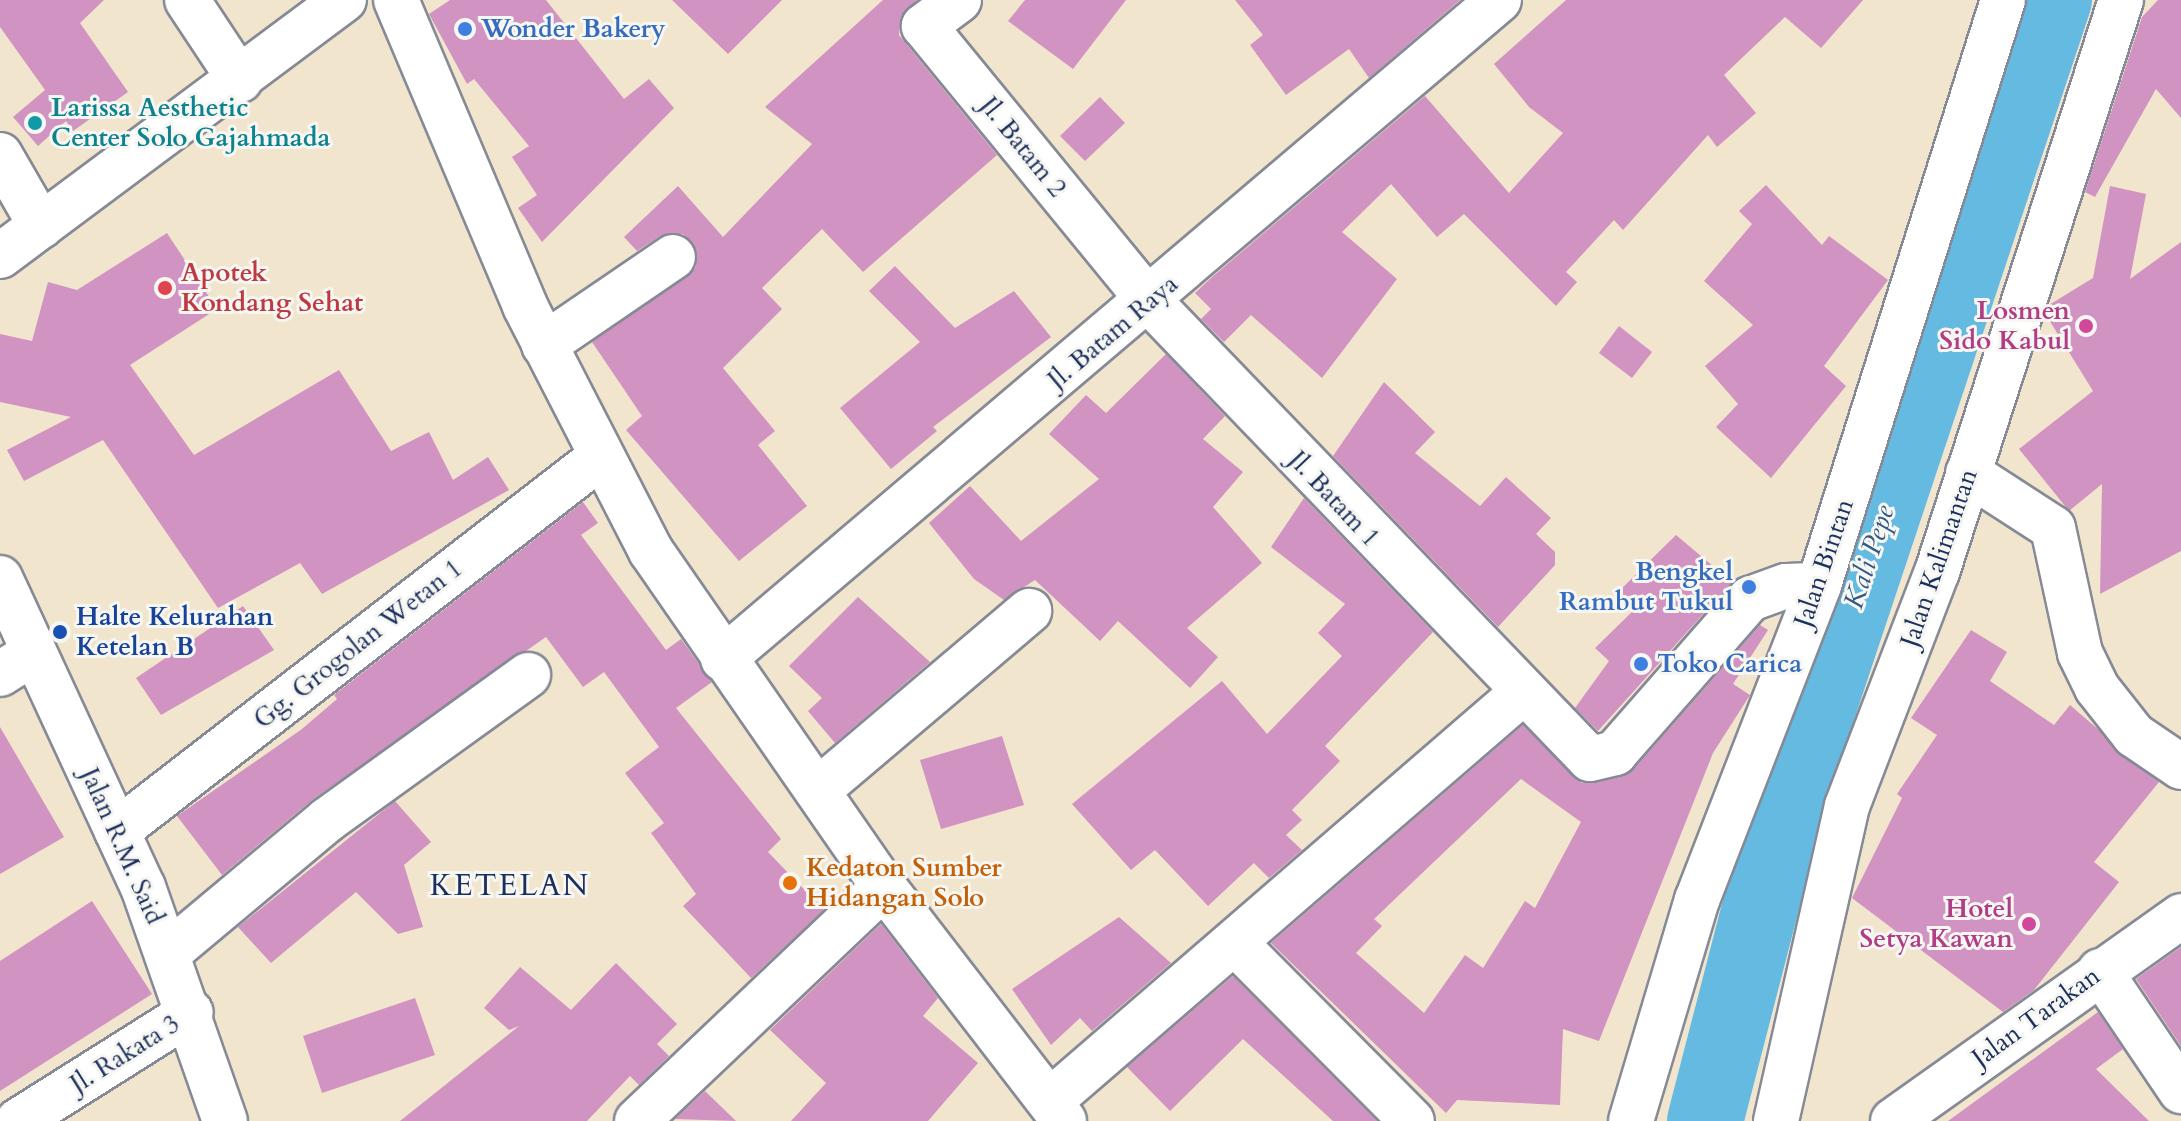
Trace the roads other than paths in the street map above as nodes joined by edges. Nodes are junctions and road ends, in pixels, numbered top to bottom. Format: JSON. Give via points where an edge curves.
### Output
{"nodes":[{"id":1,"x":187,"y":0,"type":"edge"},
{"id":2,"x":344,"y":0,"type":"edge"},
{"id":3,"x":396,"y":0,"type":"edge"},
{"id":4,"x":959,"y":0,"type":"edge"},
{"id":5,"x":1499,"y":0,"type":"edge"},
{"id":6,"x":2003,"y":0,"type":"edge"},
{"id":7,"x":2121,"y":0,"type":"edge"},
{"id":8,"x":240,"y":80,"type":"junction"},
{"id":9,"x":0,"y":155,"type":"edge"},
{"id":10,"x":41,"y":226,"type":"junction"},
{"id":11,"x":0,"y":256,"type":"edge"},
{"id":12,"x":673,"y":257,"type":"dead end"},
{"id":13,"x":1150,"y":302,"type":"junction"},
{"id":14,"x":544,"y":345,"type":"junction"},
{"id":15,"x":599,"y":458,"type":"junction"},
{"id":16,"x":1968,"y":473,"type":"junction"},
{"id":17,"x":0,"y":578,"type":"edge"},
{"id":18,"x":1819,"y":585,"type":"junction"},
{"id":19,"x":1029,"y":611,"type":"dead end"},
{"id":20,"x":723,"y":659,"type":"junction"},
{"id":21,"x":17,"y":663,"type":"edge"},
{"id":22,"x":528,"y":675,"type":"dead end"},
{"id":23,"x":1522,"y":693,"type":"junction"},
{"id":24,"x":2181,"y":767,"type":"edge"},
{"id":25,"x":818,"y":790,"type":"junction"},
{"id":26,"x":117,"y":831,"type":"junction"},
{"id":27,"x":884,"y":887,"type":"junction"},
{"id":28,"x":2181,"y":916,"type":"edge"},
{"id":29,"x":1235,"y":943,"type":"junction"},
{"id":30,"x":168,"y":953,"type":"junction"},
{"id":31,"x":2100,"y":971,"type":"junction"},
{"id":32,"x":191,"y":1012,"type":"junction"},
{"id":33,"x":2181,"y":1091,"type":"edge"},
{"id":34,"x":1057,"y":1111,"type":"edge"},
{"id":35,"x":18,"y":1121,"type":"edge"},
{"id":36,"x":225,"y":1121,"type":"edge"},
{"id":37,"x":637,"y":1121,"type":"edge"},
{"id":38,"x":1412,"y":1121,"type":"edge"},
{"id":39,"x":1631,"y":1121,"type":"edge"},
{"id":40,"x":1776,"y":1121,"type":"edge"},
{"id":41,"x":1893,"y":1121,"type":"edge"}],
"edges":[{"from":1,"to":8,"type":"street"},
{"from":2,"to":8,"type":"street"},
{"from":3,"to":14,"type":"street"},
{"from":4,"to":13,"type":"street","name":"Jl. Batam 2","via":[[924,26]]},
{"from":5,"to":13,"type":"street","name":"Jl. Batam Raya"},
{"from":6,"to":18,"type":"street","name":"Jalan Bintan"},
{"from":7,"to":16,"type":"street","name":"Jalan Kalimantan"},
{"from":8,"to":10,"type":"street"},
{"from":9,"to":10,"type":"street"},
{"from":10,"to":11,"type":"street"},
{"from":12,"to":14,"type":"street"},
{"from":13,"to":20,"type":"street","name":"Jl. Batam Raya"},
{"from":13,"to":23,"type":"street","name":"Jl. Batam 1"},
{"from":14,"to":15,"type":"street"},
{"from":15,"to":20,"type":"street"},
{"from":15,"to":26,"type":"street","name":"Gg. Grogolan Wetan 1"},
{"from":16,"to":24,"type":"street","via":[[2053,528],[2080,653],[2097,688],[2134,735]]},
{"from":16,"to":40,"type":"street","name":"Jalan Kalimantan","via":[[1847,806]]},
{"from":17,"to":21,"type":"street","name":"Jalan R.M. Said"},
{"from":18,"to":23,"type":"street","name":"Jl. Batam 1","via":[[1786,586],[1750,599],[1606,760],[1590,759]]},
{"from":18,"to":39,"type":"street","name":"Jalan Bintan","via":[[1697,900]]},
{"from":19,"to":25,"type":"street"},
{"from":20,"to":25,"type":"street"},
{"from":21,"to":26,"type":"street","name":"Jalan R.M. Said"},
{"from":22,"to":30,"type":"street","via":[[327,820]]},
{"from":23,"to":29,"type":"street"},
{"from":25,"to":27,"type":"street"},
{"from":26,"to":30,"type":"street","name":"Jalan R.M. Said"},
{"from":27,"to":34,"type":"street"},
{"from":27,"to":37,"type":"street"},
{"from":28,"to":31,"type":"street","name":"Jalan Tarakan"},
{"from":29,"to":34,"type":"street"},
{"from":29,"to":38,"type":"street"},
{"from":30,"to":32,"type":"street","name":"Jalan R.M. Said"},
{"from":31,"to":33,"type":"street"},
{"from":31,"to":41,"type":"street","name":"Jalan Tarakan"},
{"from":32,"to":35,"type":"street","name":"Jl. Rakata 3"},
{"from":32,"to":36,"type":"street","name":"Jalan R.M. Said"}]}
